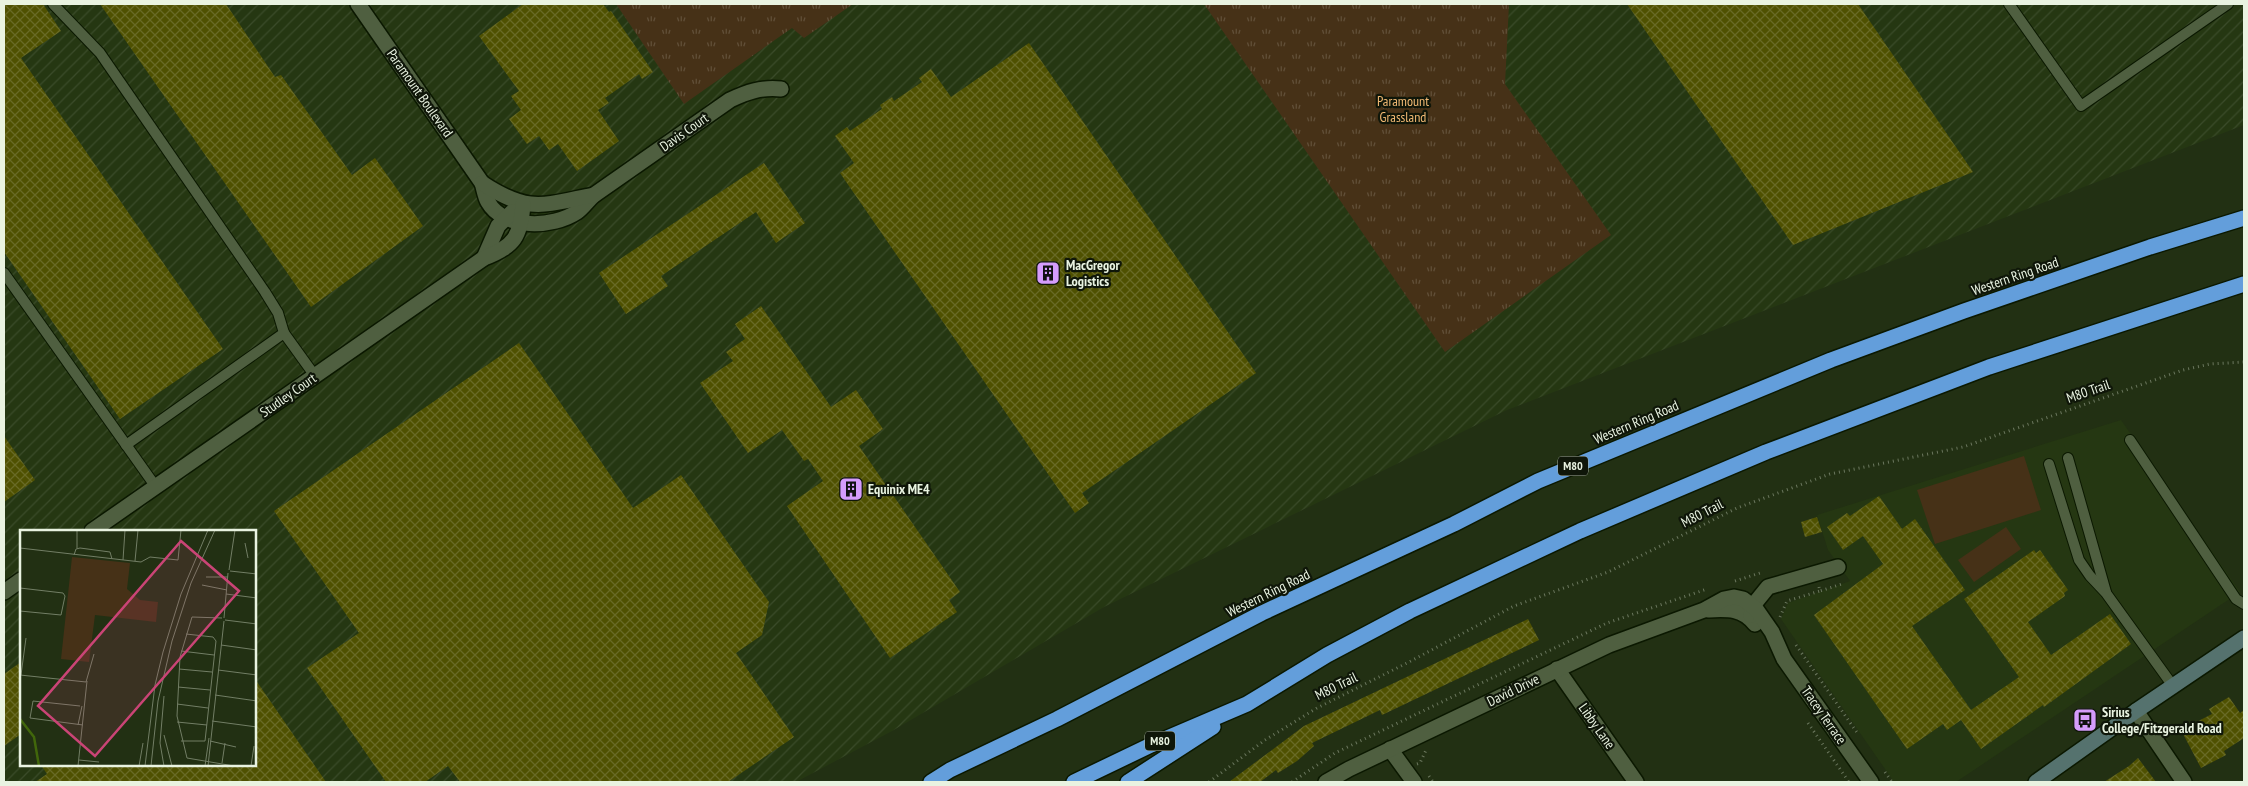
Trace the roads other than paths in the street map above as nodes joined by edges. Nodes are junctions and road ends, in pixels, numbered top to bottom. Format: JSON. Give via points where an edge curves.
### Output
{"nodes":[{"id":1,"x":53,"y":4,"type":"edge"},
{"id":2,"x":358,"y":4,"type":"edge"},
{"id":3,"x":2009,"y":4,"type":"edge"},
{"id":4,"x":2228,"y":4,"type":"edge"},
{"id":5,"x":781,"y":89,"type":"dead end"},
{"id":6,"x":482,"y":183,"type":"junction"},
{"id":7,"x":594,"y":195,"type":"junction"},
{"id":8,"x":523,"y":204,"type":"junction"},
{"id":9,"x":2244,"y":218,"type":"edge"},
{"id":10,"x":514,"y":220,"type":"junction"},
{"id":11,"x":484,"y":258,"type":"junction"},
{"id":12,"x":4,"y":272,"type":"edge"},
{"id":13,"x":2244,"y":284,"type":"edge"},
{"id":14,"x":284,"y":333,"type":"junction"},
{"id":15,"x":315,"y":376,"type":"junction"},
{"id":16,"x":2130,"y":440,"type":"dead end"},
{"id":17,"x":126,"y":445,"type":"junction"},
{"id":18,"x":2068,"y":458,"type":"dead end"},
{"id":19,"x":2049,"y":464,"type":"dead end"},
{"id":20,"x":156,"y":487,"type":"junction"},
{"id":21,"x":93,"y":530,"type":"edge"},
{"id":22,"x":1838,"y":567,"type":"dead end"},
{"id":23,"x":20,"y":581,"type":"edge"},
{"id":24,"x":4,"y":592,"type":"edge"},
{"id":25,"x":2106,"y":593,"type":"junction"},
{"id":26,"x":2244,"y":604,"type":"edge"},
{"id":27,"x":1754,"y":611,"type":"junction"},
{"id":28,"x":2244,"y":638,"type":"edge"},
{"id":29,"x":1557,"y":669,"type":"junction"},
{"id":30,"x":2173,"y":686,"type":"junction"},
{"id":31,"x":1247,"y":704,"type":"junction"},
{"id":32,"x":2136,"y":710,"type":"junction"},
{"id":33,"x":1390,"y":749,"type":"junction"},
{"id":34,"x":931,"y":782,"type":"edge"},
{"id":35,"x":1074,"y":782,"type":"edge"},
{"id":36,"x":1128,"y":782,"type":"edge"},
{"id":37,"x":1326,"y":782,"type":"edge"},
{"id":38,"x":1414,"y":782,"type":"edge"},
{"id":39,"x":1636,"y":782,"type":"edge"},
{"id":40,"x":1871,"y":782,"type":"edge"},
{"id":41,"x":2036,"y":782,"type":"edge"},
{"id":42,"x":2184,"y":782,"type":"edge"}],
"edges":[{"from":1,"to":14,"type":"lane","via":[[85,36],[111,69],[265,292],[278,313]]},
{"from":2,"to":6,"type":"street","name":"Paramount Boulevard"},
{"from":3,"to":4,"type":"lane","via":[[2081,106]]},
{"from":5,"to":7,"type":"street","name":"Davis Court","via":[[750,91],[730,100]]},
{"from":6,"to":8,"type":"street","name":"Paramount Boulevard"},
{"from":6,"to":10,"type":"street","name":"Paramount Boulevard","via":[[487,202]]},
{"from":7,"to":8,"type":"street","name":"Davis Court","via":[[554,204]]},
{"from":7,"to":10,"type":"street","name":"Davis Court","via":[[577,212],[563,218],[552,221]]},
{"from":8,"to":10,"type":"street","name":"Studley Court"},
{"from":9,"to":34,"type":"highway","name":"Western Ring Road","number":"M80","via":[[1964,311],[1642,436],[1556,473],[1262,613]]},
{"from":10,"to":11,"type":"street","via":[[492,236]]},
{"from":10,"to":11,"type":"street","name":"Studley Court","via":[[511,244]]},
{"from":11,"to":15,"type":"street","name":"Studley Court"},
{"from":12,"to":17,"type":"lane"},
{"from":13,"to":31,"type":"highway","number":"M80","via":[[1989,367],[1766,452],[1580,531],[1410,611],[1327,655]]},
{"from":14,"to":15,"type":"lane"},
{"from":14,"to":17,"type":"lane"},
{"from":15,"to":20,"type":"street","name":"Studley Court"},
{"from":16,"to":26,"type":"lane","via":[[2236,599]]},
{"from":17,"to":20,"type":"lane"},
{"from":18,"to":25,"type":"lane"},
{"from":19,"to":25,"type":"lane","via":[[2079,560]]},
{"from":20,"to":21,"type":"street","name":"Studley Court"},
{"from":22,"to":27,"type":"street","via":[[1782,585]]},
{"from":23,"to":24,"type":"street"},
{"from":25,"to":30,"type":"lane"},
{"from":27,"to":29,"type":"street","name":"David Drive","via":[[1704,610],[1631,636]]},
{"from":27,"to":40,"type":"street","name":"Tracey Terrace"},
{"from":28,"to":30,"type":"street"},
{"from":29,"to":33,"type":"street","name":"David Drive"},
{"from":29,"to":39,"type":"street","name":"Libby Lane"},
{"from":30,"to":32,"type":"street"},
{"from":31,"to":35,"type":"highway","number":"M80"},
{"from":31,"to":36,"type":"highway"},
{"from":32,"to":41,"type":"street"},
{"from":32,"to":42,"type":"street"},
{"from":33,"to":37,"type":"street","name":"David Drive"},
{"from":33,"to":38,"type":"street"}]}
